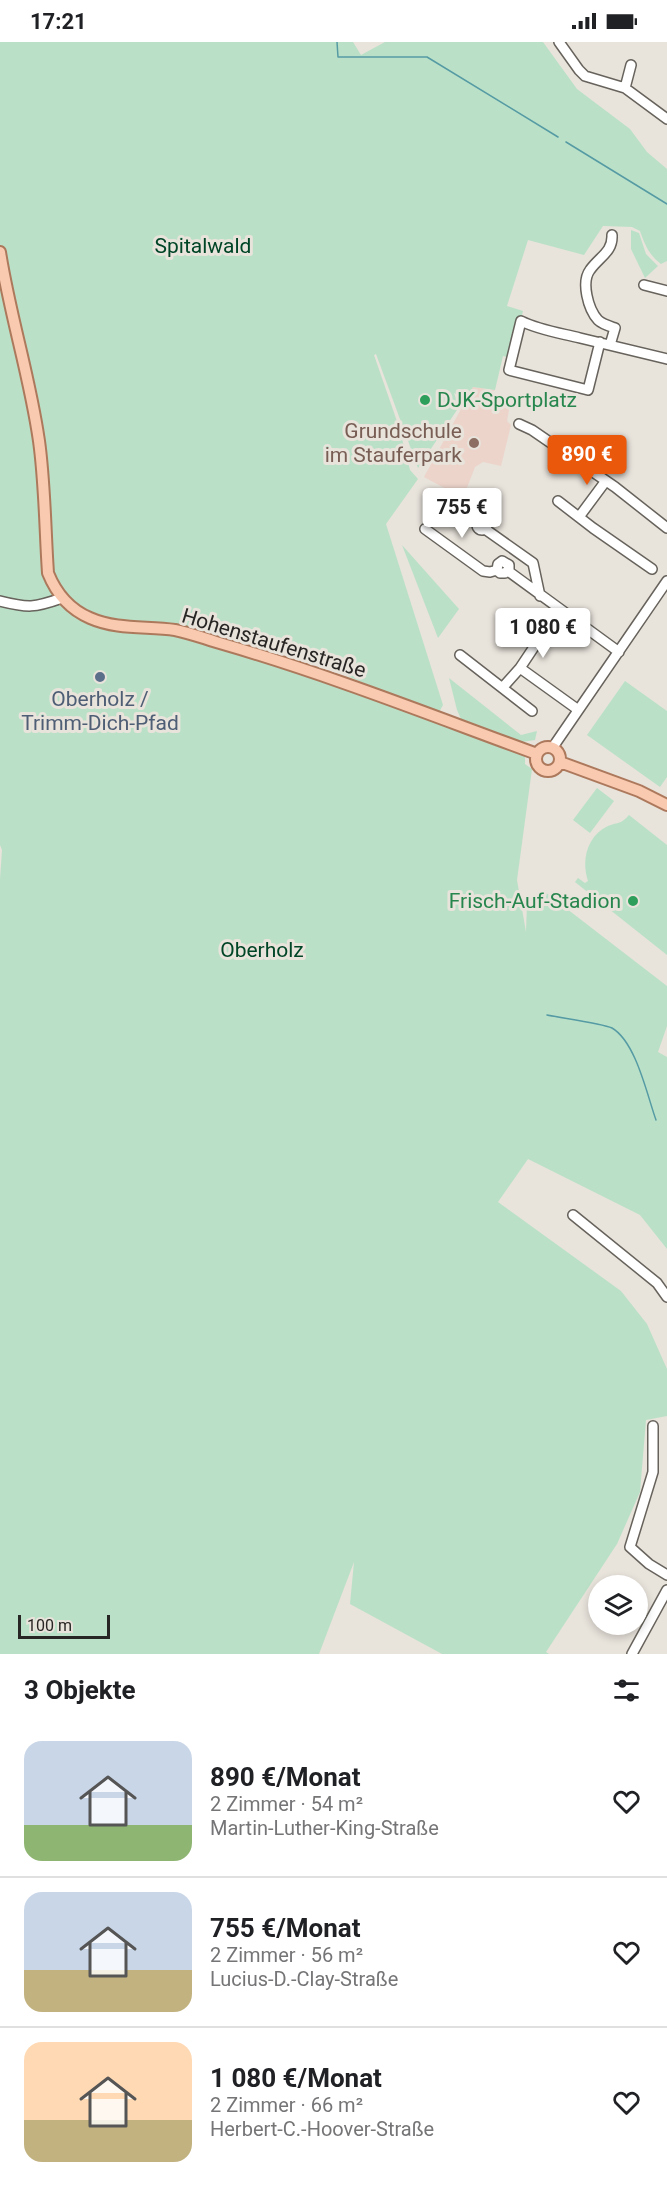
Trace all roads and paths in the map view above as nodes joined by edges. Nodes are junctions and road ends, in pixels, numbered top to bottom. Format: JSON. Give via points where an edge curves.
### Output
{"nodes":[{"id":1,"x":559,"y":42,"type":"edge"},
{"id":2,"x":631,"y":65,"type":"dead end"},
{"id":3,"x":625,"y":88,"type":"junction"},
{"id":4,"x":667,"y":118,"type":"edge"},
{"id":5,"x":612,"y":235,"type":"dead end"},
{"id":6,"x":0,"y":252,"type":"edge"},
{"id":7,"x":644,"y":285,"type":"dead end"},
{"id":8,"x":667,"y":291,"type":"edge"},
{"id":9,"x":600,"y":342,"type":"junction"},
{"id":10,"x":610,"y":345,"type":"junction"},
{"id":11,"x":667,"y":359,"type":"edge"},
{"id":12,"x":519,"y":424,"type":"dead end"},
{"id":13,"x":605,"y":482,"type":"junction"},
{"id":14,"x":558,"y":501,"type":"dead end"},
{"id":15,"x":579,"y":517,"type":"junction"},
{"id":16,"x":667,"y":528,"type":"edge"},
{"id":17,"x":425,"y":529,"type":"dead end"},
{"id":18,"x":485,"y":529,"type":"dead end"},
{"id":19,"x":652,"y":569,"type":"dead end"},
{"id":20,"x":667,"y":581,"type":"edge"},
{"id":21,"x":540,"y":596,"type":"junction"},
{"id":22,"x":62,"y":598,"type":"junction"},
{"id":23,"x":0,"y":601,"type":"edge"},
{"id":24,"x":542,"y":635,"type":"dead end"},
{"id":25,"x":619,"y":652,"type":"junction"},
{"id":26,"x":460,"y":655,"type":"dead end"},
{"id":27,"x":520,"y":668,"type":"junction"},
{"id":28,"x":503,"y":687,"type":"junction"},
{"id":29,"x":577,"y":709,"type":"junction"},
{"id":30,"x":532,"y":711,"type":"dead end"},
{"id":31,"x":552,"y":747,"type":"junction"},
{"id":32,"x":537,"y":754,"type":"junction"},
{"id":33,"x":560,"y":762,"type":"junction"},
{"id":34,"x":667,"y":805,"type":"edge"},
{"id":35,"x":573,"y":1215,"type":"dead end"},
{"id":36,"x":667,"y":1297,"type":"edge"},
{"id":37,"x":653,"y":1426,"type":"dead end"},
{"id":38,"x":667,"y":1575,"type":"edge"},
{"id":39,"x":667,"y":1590,"type":"edge"},
{"id":40,"x":632,"y":1654,"type":"edge"}],
"edges":[{"from":1,"to":3,"type":"street","via":[[585,76]]},
{"from":2,"to":3,"type":"street"},
{"from":3,"to":4,"type":"street"},
{"from":5,"to":10,"type":"street","via":[[611,247],[588,271],[585,284],[591,310],[599,321],[615,328]]},
{"from":6,"to":22,"type":"main road","name":"Hohenstaufenstraße","via":[[38,440],[48,573]]},
{"from":7,"to":8,"type":"street"},
{"from":9,"to":9,"type":"street","via":[[521,321],[509,370],[588,390]]},
{"from":9,"to":10,"type":"street"},
{"from":10,"to":11,"type":"street"},
{"from":12,"to":13,"type":"street"},
{"from":13,"to":15,"type":"street"},
{"from":13,"to":16,"type":"street"},
{"from":14,"to":15,"type":"street"},
{"from":15,"to":19,"type":"street"},
{"from":17,"to":21,"type":"street","via":[[483,571],[508,571]]},
{"from":18,"to":21,"type":"street","via":[[533,562]]},
{"from":20,"to":25,"type":"street"},
{"from":21,"to":25,"type":"street"},
{"from":22,"to":23,"type":"street","via":[[25,608]]},
{"from":22,"to":32,"type":"main road","name":"Hohenstaufenstraße","via":[[76,611],[114,626],[176,631],[276,660]]},
{"from":24,"to":27,"type":"street"},
{"from":25,"to":29,"type":"street"},
{"from":26,"to":28,"type":"street"},
{"from":27,"to":28,"type":"street"},
{"from":27,"to":29,"type":"street"},
{"from":28,"to":30,"type":"street"},
{"from":29,"to":31,"type":"street"},
{"from":31,"to":32,"type":"main road","via":[[542,748]]},
{"from":31,"to":33,"type":"main road","via":[[559,753]]},
{"from":32,"to":33,"type":"main road","via":[[537,762],[544,770],[554,770]]},
{"from":33,"to":34,"type":"main road"},
{"from":35,"to":36,"type":"street","via":[[657,1283]]},
{"from":37,"to":38,"type":"street","via":[[653,1472],[630,1547]]},
{"from":39,"to":40,"type":"street"}]}
